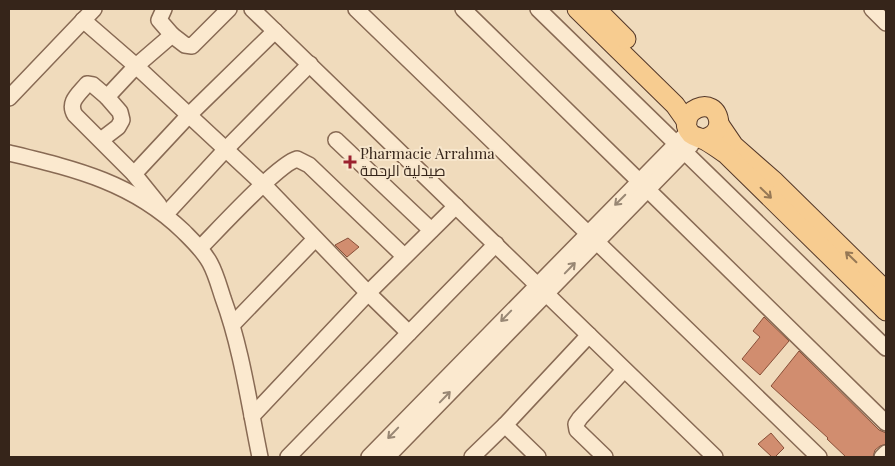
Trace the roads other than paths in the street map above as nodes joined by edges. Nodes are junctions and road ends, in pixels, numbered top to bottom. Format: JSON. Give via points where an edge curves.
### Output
{"nodes":[{"id":1,"x":94,"y":9,"type":"edge"},
{"id":2,"x":164,"y":9,"type":"edge"},
{"id":3,"x":229,"y":9,"type":"edge"},
{"id":4,"x":252,"y":9,"type":"edge"},
{"id":5,"x":356,"y":9,"type":"edge"},
{"id":6,"x":463,"y":9,"type":"edge"},
{"id":7,"x":538,"y":9,"type":"edge"},
{"id":8,"x":576,"y":9,"type":"edge"},
{"id":9,"x":596,"y":9,"type":"edge"},
{"id":10,"x":872,"y":9,"type":"edge"},
{"id":11,"x":83,"y":20,"type":"junction"},
{"id":12,"x":886,"y":23,"type":"edge"},
{"id":13,"x":275,"y":31,"type":"junction"},
{"id":14,"x":172,"y":35,"type":"junction"},
{"id":15,"x":310,"y":64,"type":"junction"},
{"id":16,"x":136,"y":66,"type":"junction"},
{"id":17,"x":107,"y":97,"type":"junction"},
{"id":18,"x":9,"y":98,"type":"edge"},
{"id":19,"x":700,"y":107,"type":"junction"},
{"id":20,"x":189,"y":115,"type":"junction"},
{"id":21,"x":719,"y":124,"type":"junction"},
{"id":22,"x":694,"y":131,"type":"junction"},
{"id":23,"x":101,"y":140,"type":"junction"},
{"id":24,"x":336,"y":140,"type":"dead end"},
{"id":25,"x":680,"y":148,"type":"junction"},
{"id":26,"x":226,"y":149,"type":"junction"},
{"id":27,"x":9,"y":152,"type":"edge"},
{"id":28,"x":134,"y":174,"type":"junction"},
{"id":29,"x":264,"y":185,"type":"junction"},
{"id":30,"x":643,"y":185,"type":"junction"},
{"id":31,"x":456,"y":206,"type":"junction"},
{"id":32,"x":168,"y":216,"type":"junction"},
{"id":33,"x":432,"y":230,"type":"junction"},
{"id":34,"x":592,"y":237,"type":"junction"},
{"id":35,"x":315,"y":239,"type":"junction"},
{"id":36,"x":496,"y":244,"type":"junction"},
{"id":37,"x":200,"y":248,"type":"junction"},
{"id":38,"x":404,"y":256,"type":"junction"},
{"id":39,"x":542,"y":288,"type":"junction"},
{"id":40,"x":886,"y":291,"type":"edge"},
{"id":41,"x":368,"y":293,"type":"junction"},
{"id":42,"x":886,"y":311,"type":"edge"},
{"id":43,"x":232,"y":324,"type":"junction"},
{"id":44,"x":410,"y":333,"type":"junction"},
{"id":45,"x":589,"y":335,"type":"junction"},
{"id":46,"x":886,"y":348,"type":"edge"},
{"id":47,"x":624,"y":370,"type":"junction"},
{"id":48,"x":252,"y":416,"type":"junction"},
{"id":49,"x":886,"y":423,"type":"edge"},
{"id":50,"x":504,"y":425,"type":"junction"},
{"id":51,"x":886,"y":453,"type":"edge"},
{"id":52,"x":260,"y":457,"type":"edge"},
{"id":53,"x":288,"y":457,"type":"edge"},
{"id":54,"x":369,"y":457,"type":"edge"},
{"id":55,"x":387,"y":457,"type":"edge"},
{"id":56,"x":472,"y":457,"type":"edge"},
{"id":57,"x":538,"y":457,"type":"edge"},
{"id":58,"x":605,"y":457,"type":"edge"},
{"id":59,"x":715,"y":457,"type":"edge"},
{"id":60,"x":819,"y":457,"type":"edge"},
{"id":61,"x":882,"y":457,"type":"edge"}],
"edges":[{"from":1,"to":11,"type":"street"},
{"from":2,"to":14,"type":"street","via":[[159,20]]},
{"from":3,"to":14,"type":"street","via":[[192,46],[185,46]]},
{"from":4,"to":13,"type":"street"},
{"from":5,"to":34,"type":"street"},
{"from":6,"to":30,"type":"street"},
{"from":7,"to":25,"type":"street"},
{"from":8,"to":22,"type":"main road","via":[[675,105]]},
{"from":9,"to":19,"type":"main road","via":[[684,97]]},
{"from":10,"to":12,"type":"street"},
{"from":11,"to":16,"type":"street"},
{"from":11,"to":18,"type":"street"},
{"from":13,"to":15,"type":"street"},
{"from":13,"to":20,"type":"street"},
{"from":14,"to":16,"type":"street"},
{"from":15,"to":26,"type":"street"},
{"from":15,"to":31,"type":"street"},
{"from":16,"to":17,"type":"street"},
{"from":16,"to":20,"type":"street"},
{"from":17,"to":23,"type":"street","via":[[120,112],[122,120]]},
{"from":17,"to":23,"type":"street","via":[[87,84],[72,103],[75,115]]},
{"from":19,"to":21,"type":"main road","via":[[712,109]]},
{"from":19,"to":22,"type":"main road","via":[[691,112]]},
{"from":20,"to":26,"type":"street"},
{"from":20,"to":28,"type":"street"},
{"from":21,"to":22,"type":"main road","via":[[716,133],[708,138]]},
{"from":40,"to":21,"type":"main road","one_way":true,"via":[[734,146]]},
{"from":22,"to":25,"type":"street","via":[[682,138]]},
{"from":22,"to":42,"type":"main road","one_way":true,"via":[[726,154]]},
{"from":23,"to":28,"type":"street"},
{"from":24,"to":33,"type":"street"},
{"from":25,"to":30,"type":"street"},
{"from":25,"to":46,"type":"street"},
{"from":26,"to":29,"type":"street"},
{"from":26,"to":32,"type":"street"},
{"from":27,"to":32,"type":"street","via":[[100,178]]},
{"from":28,"to":32,"type":"street"},
{"from":29,"to":35,"type":"street"},
{"from":29,"to":37,"type":"street"},
{"from":29,"to":38,"type":"street","via":[[292,161],[304,162]]},
{"from":30,"to":34,"type":"street"},
{"from":30,"to":49,"type":"street"},
{"from":31,"to":33,"type":"street"},
{"from":31,"to":36,"type":"street"},
{"from":32,"to":37,"type":"street"},
{"from":33,"to":38,"type":"street"},
{"from":34,"to":39,"type":"street"},
{"from":34,"to":60,"type":"street"},
{"from":35,"to":41,"type":"street"},
{"from":35,"to":43,"type":"street"},
{"from":36,"to":39,"type":"street"},
{"from":36,"to":44,"type":"street"},
{"from":37,"to":43,"type":"street","via":[[214,272]]},
{"from":38,"to":41,"type":"street"},
{"from":39,"to":45,"type":"street"},
{"from":39,"to":54,"type":"street","one_way":true},
{"from":55,"to":39,"type":"street","one_way":true},
{"from":41,"to":44,"type":"street"},
{"from":41,"to":48,"type":"street"},
{"from":43,"to":48,"type":"street"},
{"from":44,"to":53,"type":"street"},
{"from":45,"to":47,"type":"street"},
{"from":45,"to":50,"type":"street"},
{"from":47,"to":58,"type":"street","via":[[576,424],[577,430]]},
{"from":47,"to":59,"type":"street"},
{"from":48,"to":52,"type":"street"},
{"from":50,"to":56,"type":"street"},
{"from":50,"to":57,"type":"street"},
{"from":51,"to":61,"type":"street"}]}
